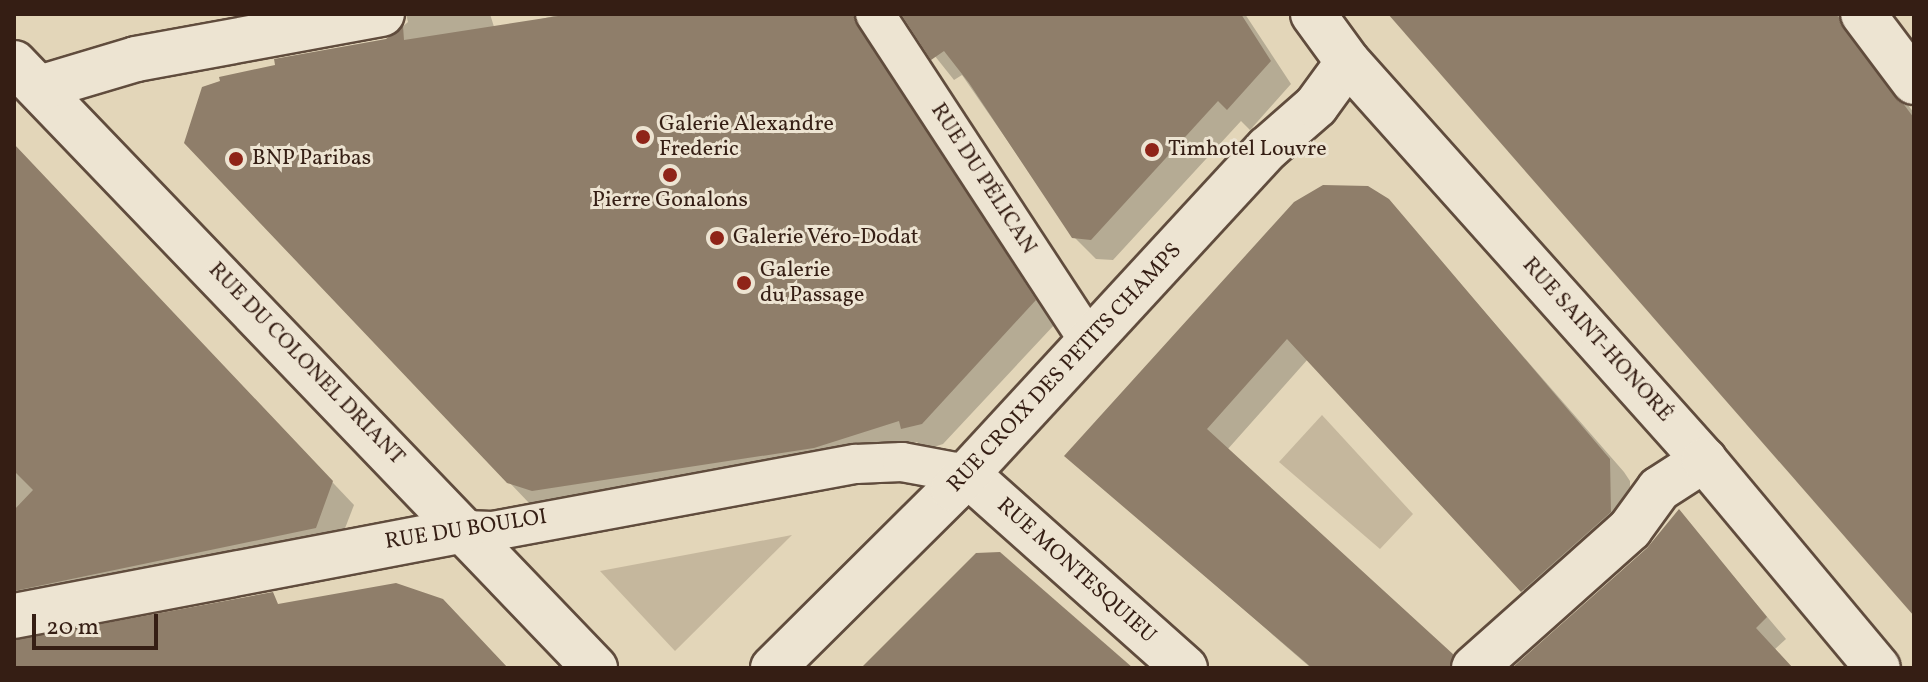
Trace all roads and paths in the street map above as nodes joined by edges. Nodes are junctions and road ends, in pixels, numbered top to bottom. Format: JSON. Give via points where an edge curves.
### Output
{"nodes":[{"id":1,"x":382,"y":14,"type":"edge"},
{"id":2,"x":875,"y":14,"type":"edge"},
{"id":3,"x":1313,"y":14,"type":"edge"},
{"id":4,"x":1863,"y":14,"type":"edge"},
{"id":5,"x":1348,"y":62,"type":"junction"},
{"id":6,"x":27,"y":75,"type":"edge"},
{"id":7,"x":1914,"y":82,"type":"edge"},
{"id":8,"x":1090,"y":343,"type":"junction"},
{"id":9,"x":1704,"y":460,"type":"junction"},
{"id":10,"x":967,"y":474,"type":"junction"},
{"id":11,"x":464,"y":530,"type":"junction"},
{"id":12,"x":14,"y":616,"type":"edge"},
{"id":13,"x":595,"y":668,"type":"edge"},
{"id":14,"x":773,"y":668,"type":"edge"},
{"id":15,"x":1185,"y":668,"type":"edge"},
{"id":16,"x":1474,"y":668,"type":"edge"},
{"id":17,"x":1878,"y":668,"type":"edge"}],
"edges":[{"from":1,"to":6,"type":"street"},
{"from":2,"to":8,"type":"street","name":"RUE DU PÉLICAN"},
{"from":3,"to":5,"type":"street","name":"RUE SAINT-HONORÉ"},
{"from":4,"to":7,"type":"street"},
{"from":5,"to":8,"type":"street","name":"RUE CROIX DES PETITS CHAMPS","via":[[1316,106],[1268,148]]},
{"from":5,"to":9,"type":"street","name":"RUE SAINT-HONORÉ"},
{"from":6,"to":11,"type":"street","name":"RUE DU COLONEL DRIANT"},
{"from":8,"to":10,"type":"street","name":"RUE CROIX DES PETITS CHAMPS"},
{"from":9,"to":16,"type":"street","via":[[1659,489],[1630,529]]},
{"from":9,"to":17,"type":"street","name":"RUE SAINT-HONORÉ"},
{"from":10,"to":11,"type":"street","name":"RUE DU BOULOI","via":[[902,462],[856,464],[493,531]]},
{"from":10,"to":14,"type":"street","name":"RUE CROIX DES PETITS CHAMPS"},
{"from":10,"to":15,"type":"street","name":"RUE MONTESQUIEU"},
{"from":11,"to":12,"type":"street","name":"RUE DU BOULOI"},
{"from":11,"to":13,"type":"street","name":"RUE DU COLONEL DRIANT"}]}
